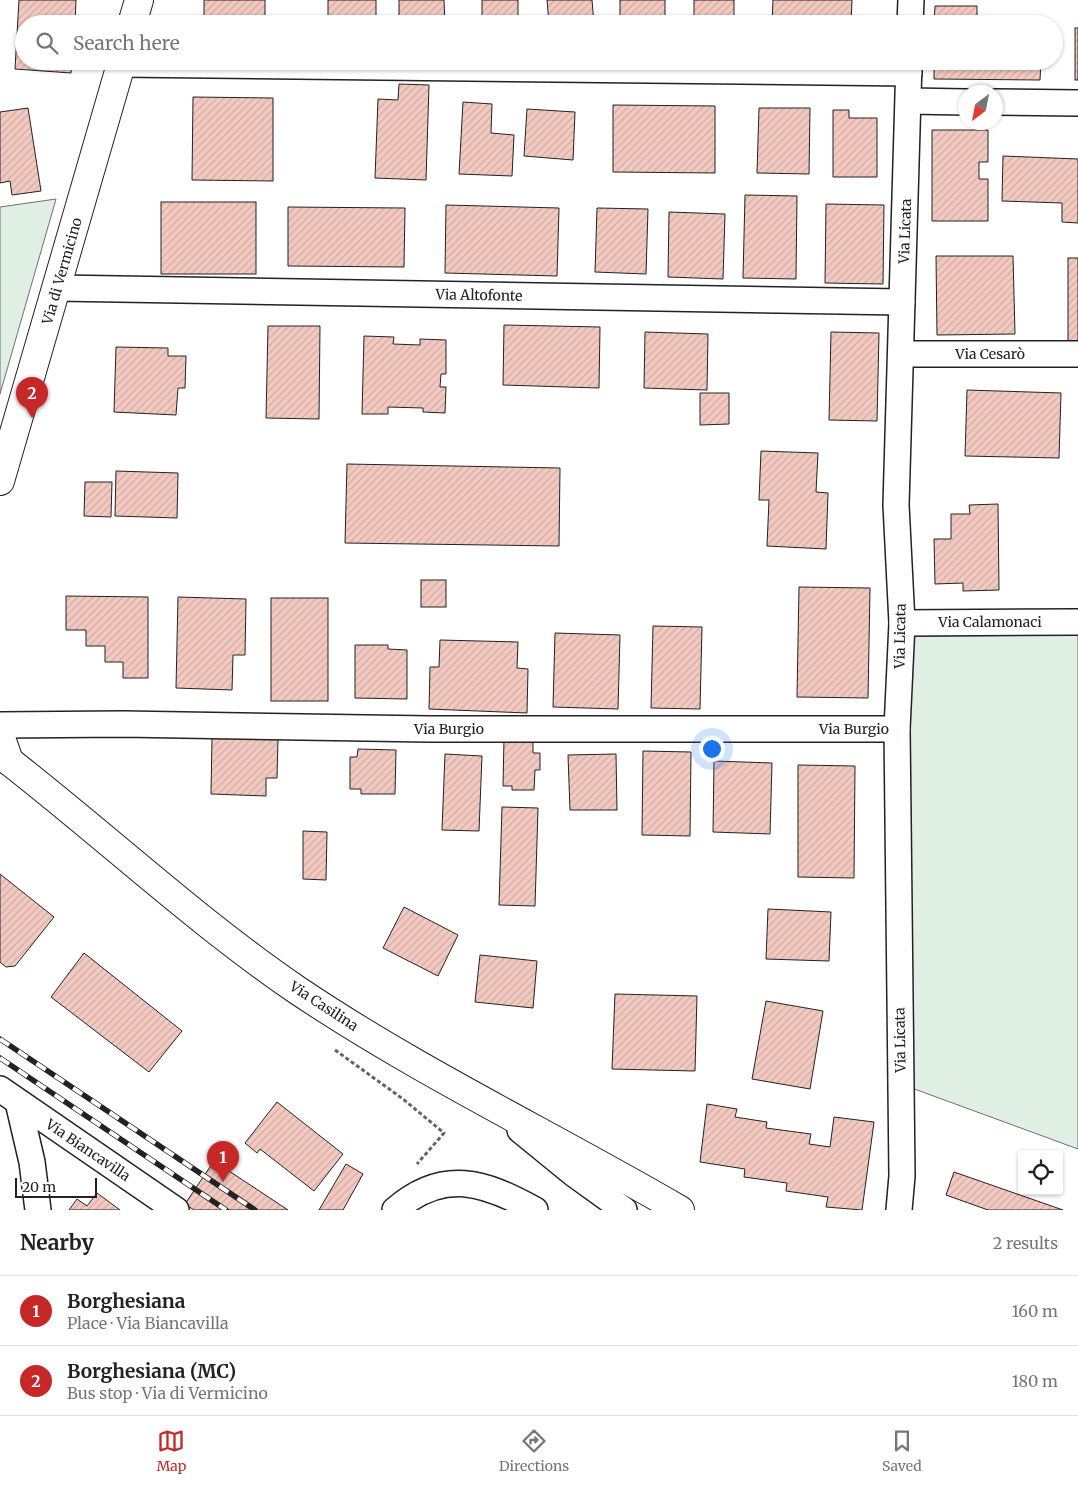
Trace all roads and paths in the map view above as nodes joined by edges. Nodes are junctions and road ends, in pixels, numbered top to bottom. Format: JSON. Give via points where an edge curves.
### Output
{"nodes":[{"id":1,"x":139,"y":0,"type":"edge"},
{"id":2,"x":911,"y":0,"type":"edge"},
{"id":3,"x":135,"y":15,"type":"edge"},
{"id":4,"x":910,"y":15,"type":"edge"},
{"id":5,"x":120,"y":70,"type":"edge"},
{"id":6,"x":909,"y":70,"type":"edge"},
{"id":7,"x":910,"y":101,"type":"junction"},
{"id":8,"x":958,"y":102,"type":"edge"},
{"id":9,"x":1003,"y":102,"type":"edge"},
{"id":10,"x":1078,"y":103,"type":"edge"},
{"id":11,"x":57,"y":288,"type":"junction"},
{"id":12,"x":902,"y":302,"type":"junction"},
{"id":13,"x":902,"y":354,"type":"junction"},
{"id":14,"x":1078,"y":354,"type":"edge"},
{"id":15,"x":0,"y":481,"type":"edge"},
{"id":16,"x":1078,"y":622,"type":"edge"},
{"id":17,"x":902,"y":623,"type":"junction"},
{"id":18,"x":0,"y":725,"type":"edge"},
{"id":19,"x":897,"y":729,"type":"junction"},
{"id":20,"x":0,"y":735,"type":"edge"},
{"id":21,"x":5,"y":757,"type":"edge"},
{"id":22,"x":333,"y":1049,"type":"dead end"},
{"id":23,"x":9,"y":1096,"type":"edge"},
{"id":24,"x":492,"y":1105,"type":"junction"},
{"id":25,"x":413,"y":1169,"type":"dead end"},
{"id":26,"x":38,"y":1210,"type":"edge"},
{"id":27,"x":176,"y":1210,"type":"edge"},
{"id":28,"x":395,"y":1210,"type":"edge"},
{"id":29,"x":536,"y":1210,"type":"edge"},
{"id":30,"x":624,"y":1210,"type":"edge"},
{"id":31,"x":680,"y":1210,"type":"edge"},
{"id":32,"x":899,"y":1210,"type":"edge"}],
"edges":[{"from":1,"to":3,"type":"main road"},
{"from":2,"to":4,"type":"street"},
{"from":5,"to":11,"type":"main road","name":"Via di Vermicino"},
{"from":6,"to":7,"type":"street","name":"Via Licata"},
{"from":7,"to":8,"type":"street"},
{"from":7,"to":12,"type":"street","name":"Via Licata"},
{"from":9,"to":10,"type":"street"},
{"from":11,"to":12,"type":"street","name":"Via Altofonte"},
{"from":11,"to":15,"type":"main road","name":"Via di Vermicino"},
{"from":12,"to":13,"type":"street","name":"Via Licata"},
{"from":13,"to":14,"type":"street","name":"Via Cesarò"},
{"from":13,"to":17,"type":"street","name":"Via Licata","via":[[896,505]]},
{"from":16,"to":17,"type":"street","name":"Via Calamonaci"},
{"from":17,"to":19,"type":"street","name":"Via Licata"},
{"from":18,"to":19,"type":"street","name":"Via Burgio"},
{"from":19,"to":32,"type":"street","name":"Via Licata","via":[[902,1176]]},
{"from":20,"to":21,"type":"main road"},
{"from":21,"to":24,"type":"main road","name":"Via Casilina","via":[[278,977],[350,1024]]},
{"from":22,"to":25,"type":"path","via":[[444,1133]]},
{"from":23,"to":26,"type":"street","via":[[32,1162]]},
{"from":23,"to":27,"type":"street","name":"Via Biancavilla"},
{"from":24,"to":30,"type":"street","via":[[574,1174]]},
{"from":24,"to":31,"type":"main road","name":"Via Casilina"},
{"from":28,"to":29,"type":"street","via":[[429,1188],[454,1183],[490,1188]]}]}
